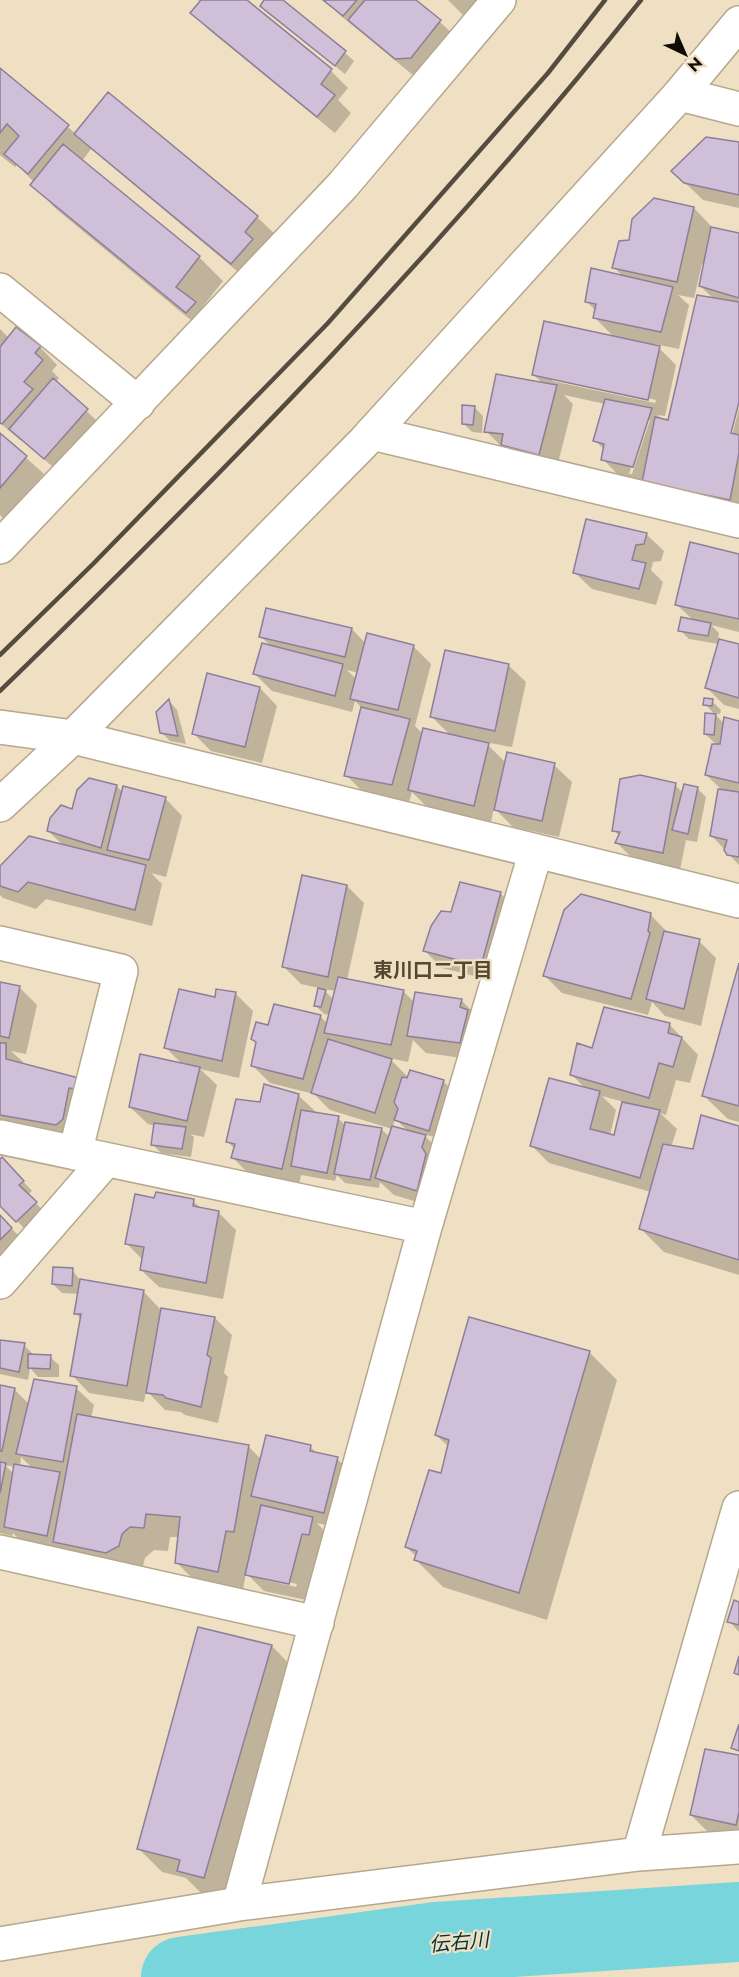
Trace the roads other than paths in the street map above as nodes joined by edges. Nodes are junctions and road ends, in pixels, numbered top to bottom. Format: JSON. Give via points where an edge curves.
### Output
{"nodes":[{"id":1,"x":499,"y":0,"type":"edge"},
{"id":2,"x":739,"y":23,"type":"edge"},
{"id":3,"x":680,"y":94,"type":"junction"},
{"id":4,"x":739,"y":110,"type":"edge"},
{"id":5,"x":0,"y":290,"type":"edge"},
{"id":6,"x":138,"y":403,"type":"junction"},
{"id":7,"x":372,"y":433,"type":"junction"},
{"id":8,"x":739,"y":521,"type":"edge"},
{"id":9,"x":0,"y":547,"type":"edge"},
{"id":10,"x":0,"y":727,"type":"edge"},
{"id":11,"x":73,"y":737,"type":"junction"},
{"id":12,"x":0,"y":805,"type":"edge"},
{"id":13,"x":536,"y":851,"type":"junction"},
{"id":14,"x":739,"y":901,"type":"edge"},
{"id":15,"x":0,"y":943,"type":"edge"},
{"id":16,"x":0,"y":1137,"type":"edge"},
{"id":17,"x":90,"y":1157,"type":"junction"},
{"id":18,"x":425,"y":1227,"type":"junction"},
{"id":19,"x":0,"y":1282,"type":"edge"},
{"id":20,"x":739,"y":1508,"type":"edge"},
{"id":21,"x":0,"y":1552,"type":"edge"},
{"id":22,"x":317,"y":1623,"type":"junction"},
{"id":23,"x":739,"y":1847,"type":"edge"},
{"id":24,"x":639,"y":1854,"type":"junction"},
{"id":25,"x":239,"y":1904,"type":"junction"},
{"id":26,"x":0,"y":1944,"type":"edge"}],
"edges":[{"from":1,"to":6,"type":"street","via":[[343,184]]},
{"from":2,"to":3,"type":"street"},
{"from":3,"to":4,"type":"street"},
{"from":3,"to":7,"type":"street"},
{"from":5,"to":6,"type":"street"},
{"from":6,"to":9,"type":"street"},
{"from":7,"to":8,"type":"street"},
{"from":7,"to":11,"type":"street"},
{"from":10,"to":11,"type":"street"},
{"from":11,"to":12,"type":"street"},
{"from":11,"to":13,"type":"street"},
{"from":13,"to":14,"type":"street"},
{"from":13,"to":18,"type":"street"},
{"from":15,"to":17,"type":"street","via":[[121,971]]},
{"from":16,"to":17,"type":"street"},
{"from":17,"to":18,"type":"street"},
{"from":17,"to":19,"type":"street"},
{"from":18,"to":22,"type":"street"},
{"from":20,"to":24,"type":"street"},
{"from":21,"to":22,"type":"street"},
{"from":22,"to":25,"type":"street"},
{"from":23,"to":24,"type":"street"},
{"from":24,"to":25,"type":"street"},
{"from":25,"to":26,"type":"street"}]}
